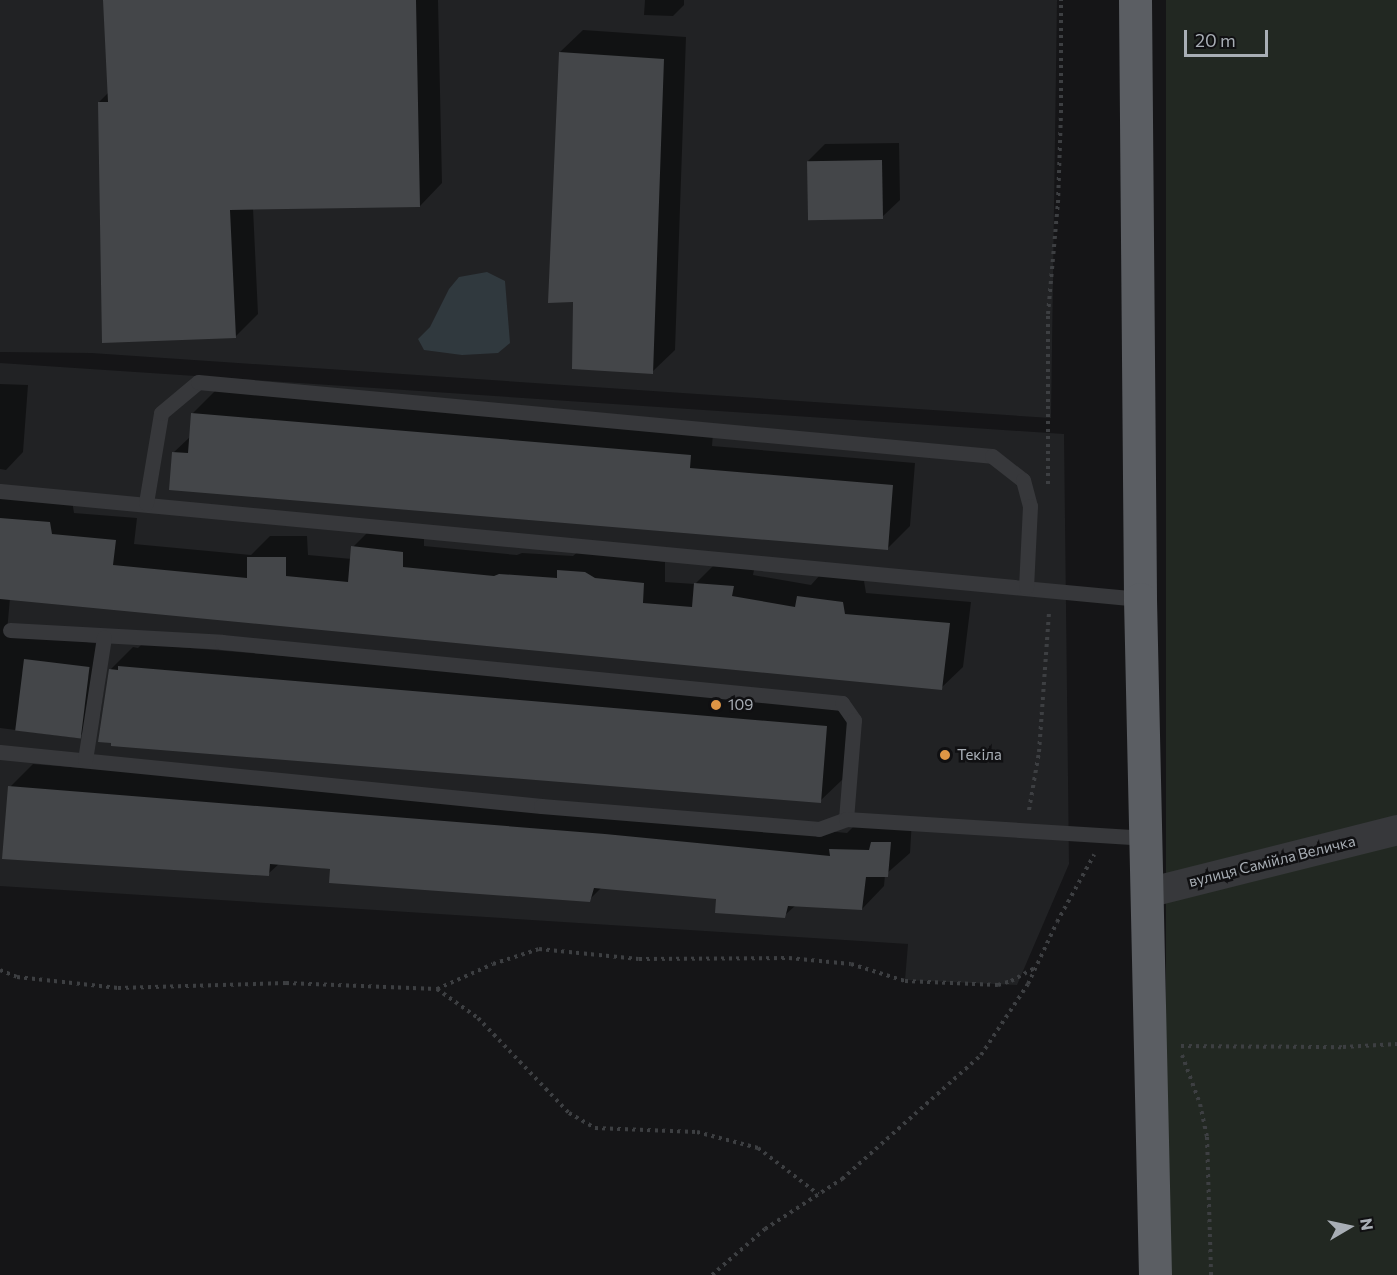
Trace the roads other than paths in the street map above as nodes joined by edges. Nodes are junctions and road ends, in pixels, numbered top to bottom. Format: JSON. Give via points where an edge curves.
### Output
{"nodes":[{"id":1,"x":1135,"y":0,"type":"edge"},
{"id":2,"x":0,"y":490,"type":"edge"},
{"id":3,"x":147,"y":503,"type":"junction"},
{"id":4,"x":1026,"y":587,"type":"junction"},
{"id":5,"x":1140,"y":599,"type":"junction"},
{"id":6,"x":10,"y":630,"type":"dead end"},
{"id":7,"x":104,"y":637,"type":"junction"},
{"id":8,"x":0,"y":752,"type":"edge"},
{"id":9,"x":85,"y":760,"type":"junction"},
{"id":10,"x":846,"y":819,"type":"junction"},
{"id":11,"x":1397,"y":830,"type":"edge"},
{"id":12,"x":1147,"y":838,"type":"junction"},
{"id":13,"x":1147,"y":893,"type":"junction"},
{"id":14,"x":1155,"y":1275,"type":"edge"}],
"edges":[{"from":1,"to":5,"type":"highway"},
{"from":2,"to":3,"type":"lane"},
{"from":3,"to":4,"type":"lane"},
{"from":3,"to":4,"type":"lane","via":[[161,413],[198,382],[992,456],[1023,480],[1030,506]]},
{"from":4,"to":5,"type":"lane"},
{"from":5,"to":12,"type":"highway"},
{"from":6,"to":7,"type":"lane"},
{"from":7,"to":9,"type":"lane"},
{"from":7,"to":10,"type":"lane","via":[[222,642],[842,703],[854,720]]},
{"from":8,"to":9,"type":"lane"},
{"from":9,"to":10,"type":"lane","via":[[541,806],[819,829]]},
{"from":10,"to":12,"type":"lane"},
{"from":11,"to":13,"type":"street","name":"вулиця Самійла Величка"},
{"from":12,"to":13,"type":"highway"},
{"from":13,"to":14,"type":"highway"}]}
